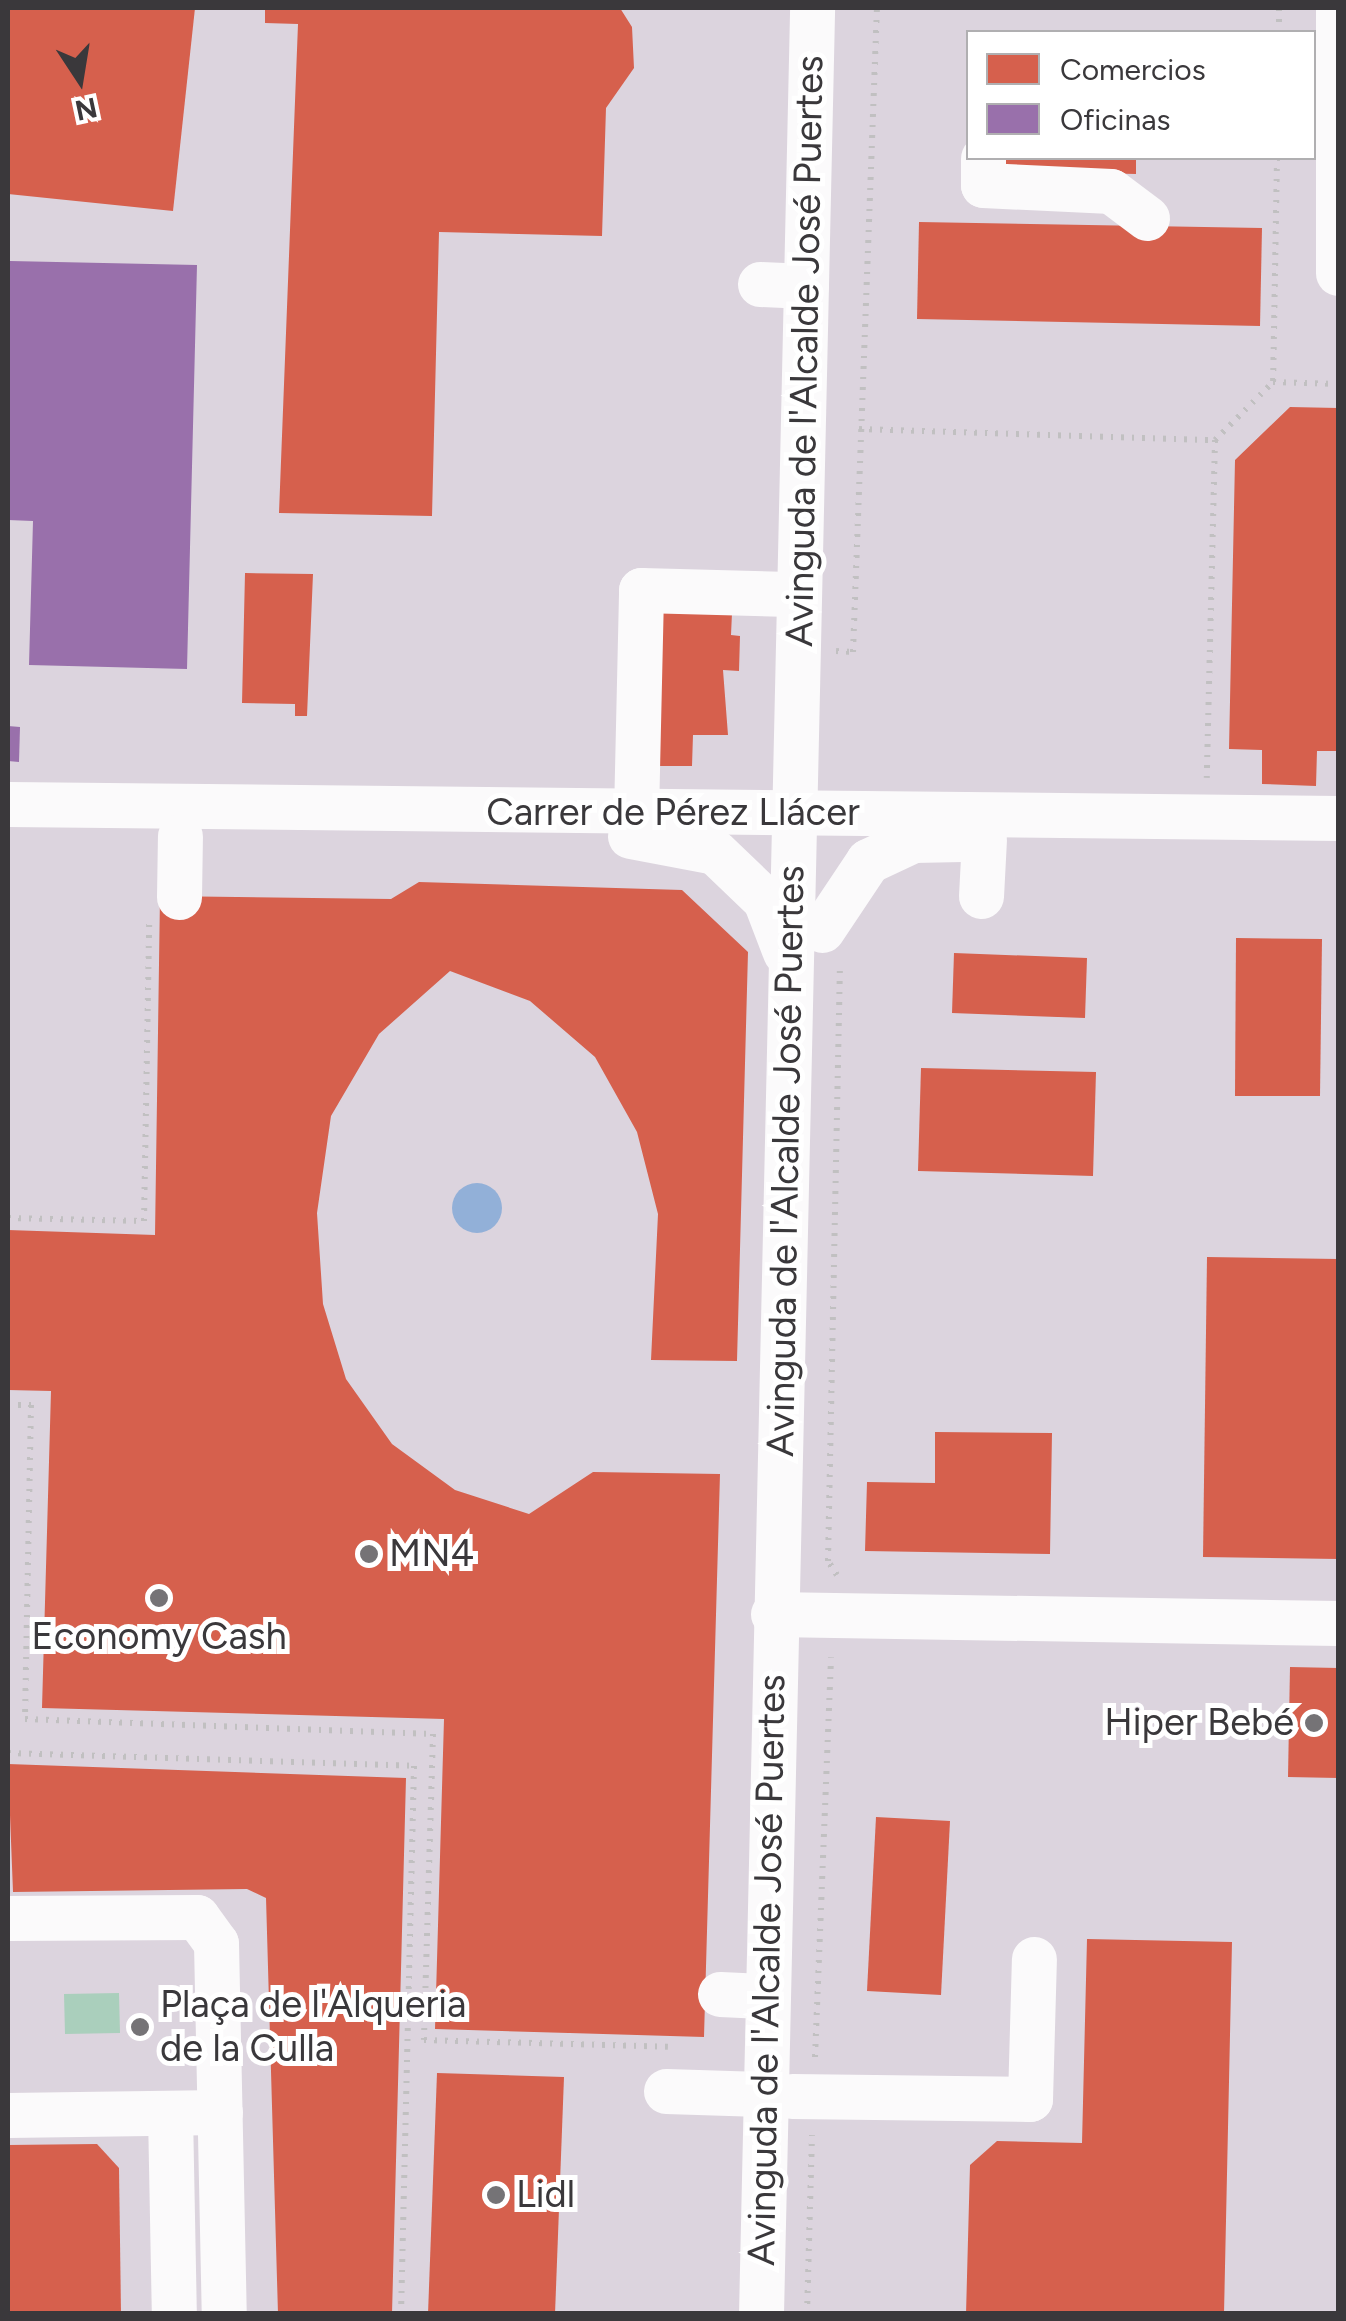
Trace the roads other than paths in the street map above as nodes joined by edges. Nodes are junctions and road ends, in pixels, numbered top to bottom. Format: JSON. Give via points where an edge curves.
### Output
{"nodes":[{"id":1,"x":812,"y":8,"type":"edge"},
{"id":2,"x":844,"y":8,"type":"edge"},
{"id":3,"x":1338,"y":8,"type":"edge"},
{"id":4,"x":1325,"y":76,"type":"edge"},
{"id":5,"x":983,"y":160,"type":"edge"},
{"id":6,"x":1147,"y":218,"type":"dead end"},
{"id":7,"x":1338,"y":274,"type":"edge"},
{"id":8,"x":760,"y":284,"type":"dead end"},
{"id":9,"x":806,"y":286,"type":"junction"},
{"id":10,"x":799,"y":594,"type":"junction"},
{"id":11,"x":8,"y":804,"type":"edge"},
{"id":12,"x":636,"y":814,"type":"junction"},
{"id":13,"x":1338,"y":818,"type":"edge"},
{"id":14,"x":809,"y":819,"type":"junction"},
{"id":15,"x":8,"y":832,"type":"edge"},
{"id":16,"x":180,"y":836,"type":"junction"},
{"id":17,"x":984,"y":839,"type":"junction"},
{"id":18,"x":1338,"y":848,"type":"edge"},
{"id":19,"x":981,"y":896,"type":"dead end"},
{"id":20,"x":164,"y":904,"type":"road end"},
{"id":21,"x":822,"y":930,"type":"junction"},
{"id":22,"x":792,"y":972,"type":"junction"},
{"id":23,"x":788,"y":1615,"type":"junction"},
{"id":24,"x":1338,"y":1623,"type":"edge"},
{"id":25,"x":8,"y":1918,"type":"edge"},
{"id":26,"x":1034,"y":1959,"type":"dead end"},
{"id":27,"x":666,"y":2091,"type":"dead end"},
{"id":28,"x":776,"y":2095,"type":"junction"},
{"id":29,"x":220,"y":2112,"type":"junction"},
{"id":30,"x":170,"y":2113,"type":"junction"},
{"id":31,"x":8,"y":2115,"type":"edge"},
{"id":32,"x":174,"y":2314,"type":"edge"},
{"id":33,"x":224,"y":2314,"type":"edge"},
{"id":34,"x":761,"y":2314,"type":"edge"},
{"id":35,"x":790,"y":2314,"type":"edge"}],
"edges":[{"from":1,"to":9,"type":"street","name":"Avinguda de l'Alcalde José Puertes"},
{"from":2,"to":14,"type":"street","name":"Avinguda de l'Alcalde José Puertes"},
{"from":3,"to":4,"type":"street"},
{"from":4,"to":7,"type":"street"},
{"from":5,"to":6,"type":"street","via":[[982,184],[1111,191]]},
{"from":8,"to":9,"type":"street"},
{"from":9,"to":10,"type":"street","name":"Avinguda de l'Alcalde José Puertes"},
{"from":10,"to":12,"type":"street","via":[[641,590]]},
{"from":10,"to":14,"type":"street","name":"Avinguda de l'Alcalde José Puertes"},
{"from":11,"to":12,"type":"street","name":"Carrer de Pérez Llácer"},
{"from":12,"to":14,"type":"street","name":"Carrer de Pérez Llácer"},
{"from":13,"to":14,"type":"street","name":"Carrer de Pérez Llácer","via":[[952,808]]},
{"from":14,"to":21,"type":"street","name":"Avinguda de l'Alcalde José Puertes"},
{"from":14,"to":22,"type":"street","name":"Avinguda de l'Alcalde José Puertes"},
{"from":15,"to":16,"type":"street","name":"Carrer de Pérez Llácer"},
{"from":16,"to":20,"type":"street"},
{"from":16,"to":22,"type":"street","name":"Carrer de Pérez Llácer","via":[[638,836],[697,848],[714,852],[766,900]]},
{"from":17,"to":18,"type":"street","name":"Carrer de Pérez Llácer"},
{"from":17,"to":19,"type":"street"},
{"from":17,"to":21,"type":"street","name":"Carrer de Pérez Llácer","via":[[889,848],[852,876]]},
{"from":21,"to":23,"type":"street","name":"Avinguda de l'Alcalde José Puertes"},
{"from":22,"to":23,"type":"street","name":"Avinguda de l'Alcalde José Puertes"},
{"from":23,"to":24,"type":"street"},
{"from":23,"to":28,"type":"street","name":"Avinguda de l'Alcalde José Puertes"},
{"from":23,"to":28,"type":"street","name":"Avinguda de l'Alcalde José Puertes","via":[[742,1995]]},
{"from":25,"to":29,"type":"street","via":[[197,1918],[216,1943]]},
{"from":26,"to":28,"type":"street","via":[[1030,2098]]},
{"from":27,"to":28,"type":"street"},
{"from":28,"to":34,"type":"street","name":"Avinguda de l'Alcalde José Puertes"},
{"from":28,"to":35,"type":"street","name":"Avinguda de l'Alcalde José Puertes"},
{"from":29,"to":30,"type":"street"},
{"from":29,"to":33,"type":"street"},
{"from":30,"to":31,"type":"street"},
{"from":30,"to":32,"type":"street"}]}
